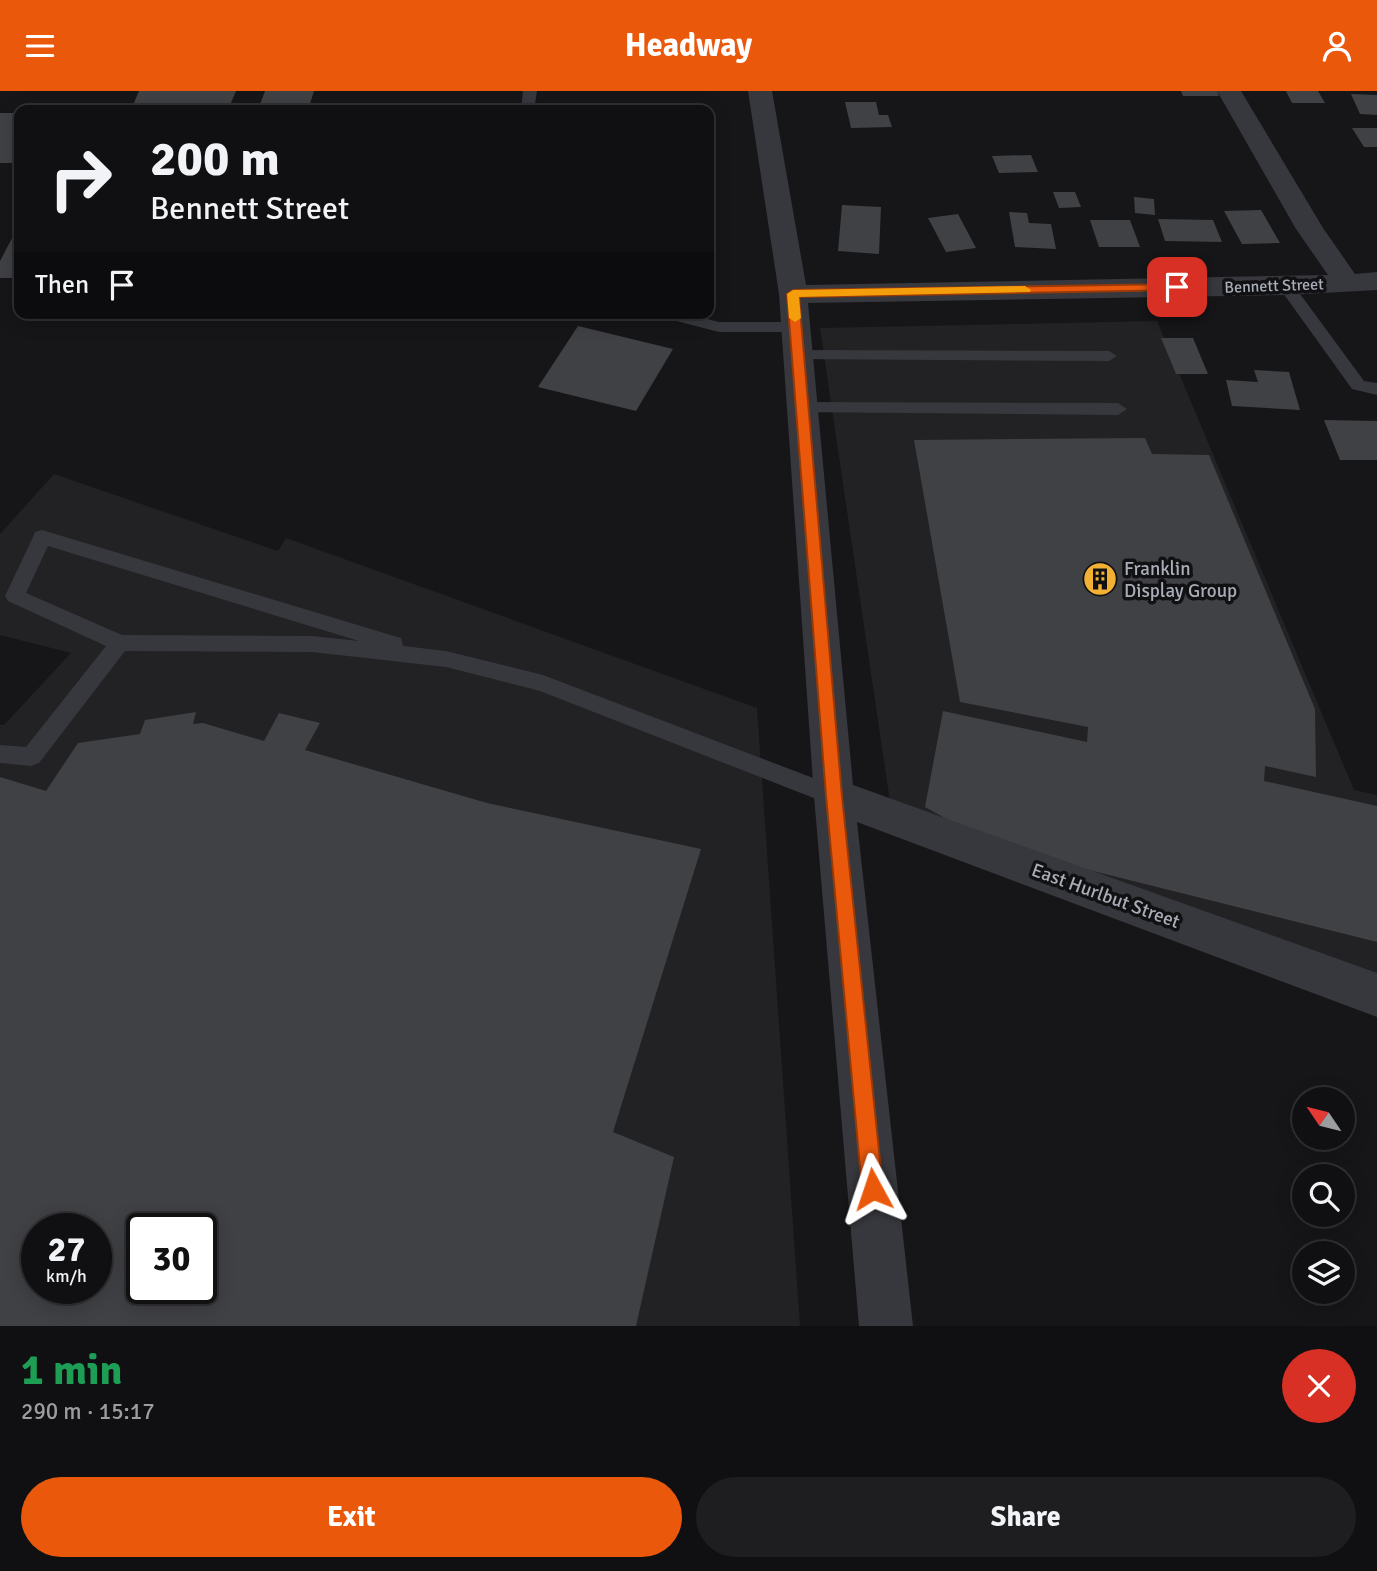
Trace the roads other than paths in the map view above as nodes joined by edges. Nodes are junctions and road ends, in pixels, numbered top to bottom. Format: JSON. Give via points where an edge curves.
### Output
{"nodes":[{"id":1,"x":760,"y":91,"type":"edge"},
{"id":2,"x":1229,"y":91,"type":"edge"},
{"id":3,"x":1377,"y":281,"type":"edge"},
{"id":4,"x":1347,"y":282,"type":"junction"},
{"id":5,"x":1286,"y":285,"type":"junction"},
{"id":6,"x":687,"y":319,"type":"edge"},
{"id":7,"x":795,"y":325,"type":"junction"},
{"id":8,"x":1109,"y":356,"type":"dead end"},
{"id":9,"x":1377,"y":389,"type":"edge"},
{"id":10,"x":802,"y":408,"type":"junction"},
{"id":11,"x":1118,"y":409,"type":"dead end"},
{"id":12,"x":120,"y":643,"type":"junction"},
{"id":13,"x":446,"y":659,"type":"junction"},
{"id":14,"x":0,"y":754,"type":"edge"},
{"id":15,"x":834,"y":796,"type":"junction"},
{"id":16,"x":1377,"y":995,"type":"edge"},
{"id":17,"x":886,"y":1326,"type":"edge"}],
"edges":[{"from":1,"to":7,"type":"street"},
{"from":2,"to":4,"type":"street","via":[[1310,229]]},
{"from":3,"to":4,"type":"street","name":"Bennett Street"},
{"from":4,"to":5,"type":"street","name":"Bennett Street"},
{"from":5,"to":7,"type":"street","name":"Bennett Street"},
{"from":5,"to":9,"type":"lane","via":[[1358,385]]},
{"from":6,"to":7,"type":"lane","via":[[719,327]]},
{"from":7,"to":8,"type":"lane"},
{"from":7,"to":10,"type":"street"},
{"from":10,"to":11,"type":"lane"},
{"from":10,"to":15,"type":"street"},
{"from":12,"to":13,"type":"lane","via":[[312,644]]},
{"from":12,"to":13,"type":"lane","via":[[15,596],[42,537]]},
{"from":12,"to":14,"type":"lane","via":[[32,757]]},
{"from":13,"to":15,"type":"lane","via":[[543,683]]},
{"from":15,"to":16,"type":"street","name":"East Hurlbut Street"},
{"from":15,"to":17,"type":"street"}]}
